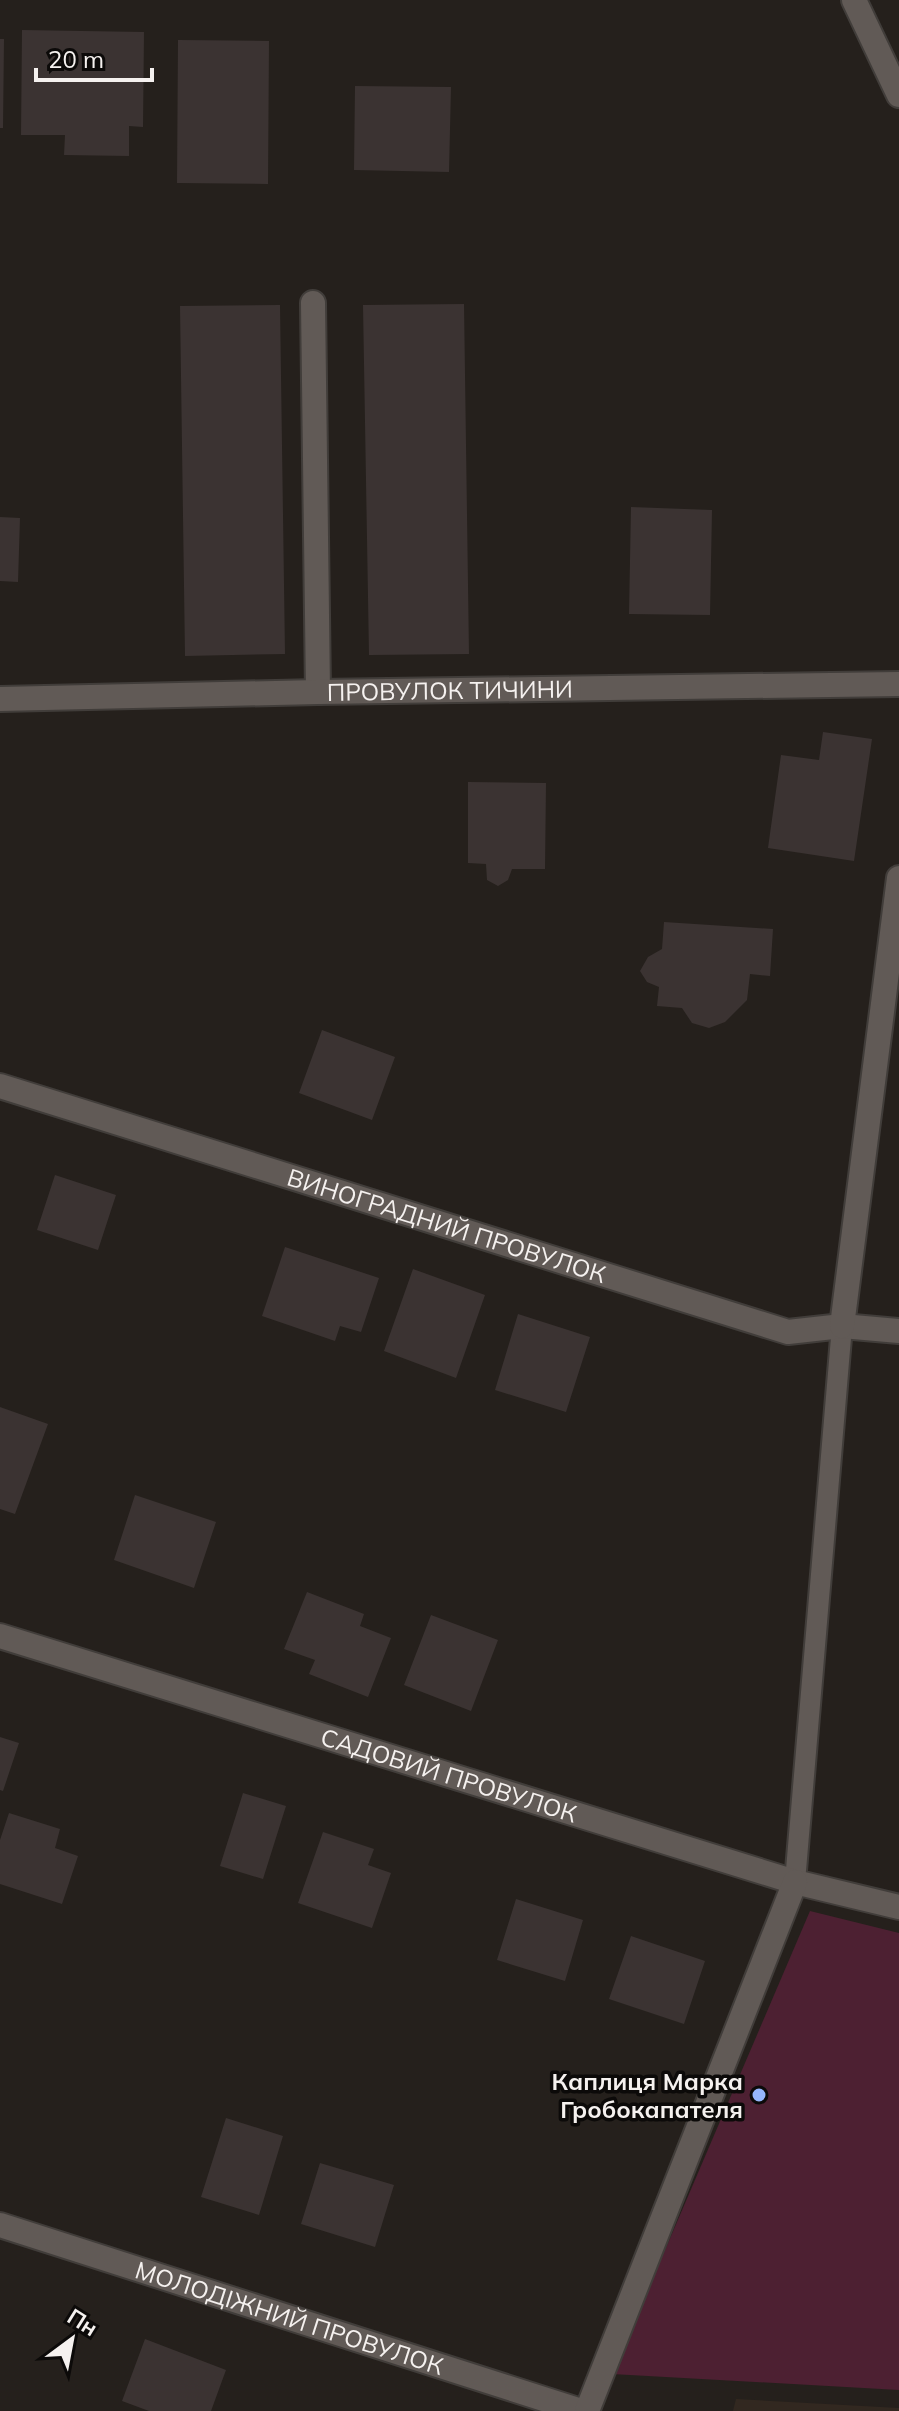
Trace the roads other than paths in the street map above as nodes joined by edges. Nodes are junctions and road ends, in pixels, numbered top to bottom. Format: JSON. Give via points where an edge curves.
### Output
{"nodes":[{"id":1,"x":854,"y":0,"type":"edge"},
{"id":2,"x":899,"y":95,"type":"edge"},
{"id":3,"x":313,"y":303,"type":"dead end"},
{"id":4,"x":899,"y":684,"type":"edge"},
{"id":5,"x":318,"y":692,"type":"junction"},
{"id":6,"x":0,"y":699,"type":"edge"},
{"id":7,"x":899,"y":878,"type":"edge"},
{"id":8,"x":0,"y":1086,"type":"edge"},
{"id":9,"x":842,"y":1326,"type":"junction"},
{"id":10,"x":899,"y":1331,"type":"edge"},
{"id":11,"x":0,"y":1636,"type":"edge"},
{"id":12,"x":795,"y":1882,"type":"junction"},
{"id":13,"x":899,"y":1907,"type":"edge"},
{"id":14,"x":0,"y":2225,"type":"edge"},
{"id":15,"x":581,"y":2411,"type":"edge"},
{"id":16,"x":587,"y":2411,"type":"edge"}],
"edges":[{"from":1,"to":2,"type":"street"},
{"from":3,"to":5,"type":"street"},
{"from":4,"to":5,"type":"street","name":"ПРОВУЛОК ТИЧИНИ"},
{"from":5,"to":6,"type":"street","name":"ПРОВУЛОК ТИЧИНИ"},
{"from":7,"to":9,"type":"street"},
{"from":8,"to":9,"type":"street","name":"ВИНОГРАДНИЙ ПРОВУЛОК","via":[[788,1332]]},
{"from":9,"to":10,"type":"street","name":"ВИНОГРАДНИЙ ПРОВУЛОК"},
{"from":9,"to":12,"type":"lane"},
{"from":11,"to":12,"type":"street","name":"САДОВИЙ ПРОВУЛОК"},
{"from":12,"to":13,"type":"street","name":"САДОВИЙ ПРОВУЛОК"},
{"from":12,"to":16,"type":"street"},
{"from":14,"to":15,"type":"street","name":"МОЛОДІЖНИЙ ПРОВУЛОК"}]}
